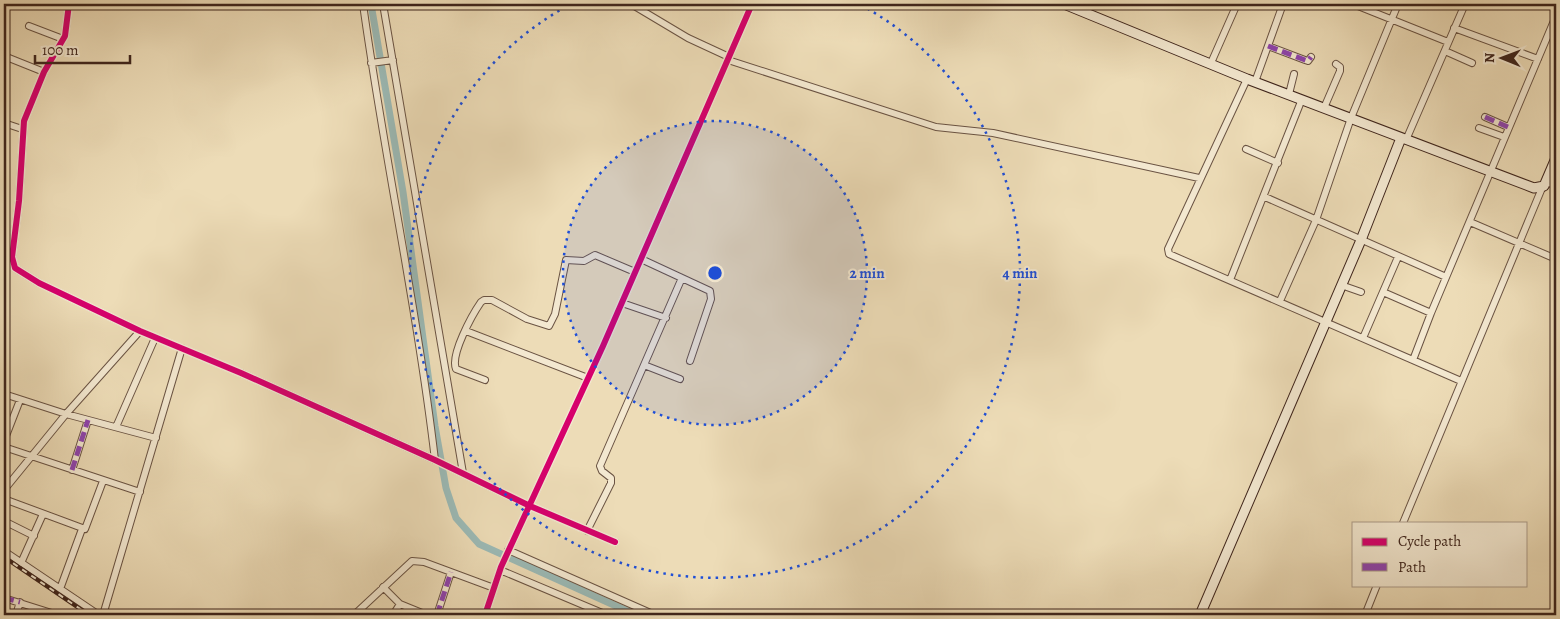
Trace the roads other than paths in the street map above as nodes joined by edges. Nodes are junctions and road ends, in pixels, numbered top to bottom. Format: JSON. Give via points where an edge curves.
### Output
{"nodes":[{"id":1,"x":69,"y":4,"type":"edge"},
{"id":2,"x":363,"y":4,"type":"edge"},
{"id":3,"x":383,"y":4,"type":"edge"},
{"id":4,"x":631,"y":4,"type":"edge"},
{"id":5,"x":752,"y":4,"type":"edge"},
{"id":6,"x":1064,"y":4,"type":"edge"},
{"id":7,"x":1237,"y":4,"type":"edge"},
{"id":8,"x":1283,"y":4,"type":"edge"},
{"id":9,"x":1353,"y":4,"type":"edge"},
{"id":10,"x":1398,"y":4,"type":"edge"},
{"id":11,"x":1455,"y":4,"type":"edge"},
{"id":12,"x":1464,"y":5,"type":"edge"},
{"id":13,"x":1556,"y":16,"type":"edge"},
{"id":14,"x":1392,"y":18,"type":"junction"},
{"id":15,"x":29,"y":26,"type":"dead end"},
{"id":16,"x":1454,"y":28,"type":"junction"},
{"id":17,"x":63,"y":40,"type":"junction"},
{"id":18,"x":1448,"y":42,"type":"junction"},
{"id":19,"x":1268,"y":46,"type":"junction"},
{"id":20,"x":1444,"y":51,"type":"junction"},
{"id":21,"x":4,"y":56,"type":"edge"},
{"id":22,"x":1311,"y":57,"type":"dead end"},
{"id":23,"x":728,"y":58,"type":"junction"},
{"id":24,"x":1538,"y":59,"type":"junction"},
{"id":25,"x":391,"y":60,"type":"junction"},
{"id":26,"x":373,"y":63,"type":"junction"},
{"id":27,"x":1211,"y":63,"type":"junction"},
{"id":28,"x":1472,"y":63,"type":"dead end"},
{"id":29,"x":1336,"y":64,"type":"dead end"},
{"id":30,"x":44,"y":72,"type":"junction"},
{"id":31,"x":1294,"y":74,"type":"dead end"},
{"id":32,"x":1251,"y":80,"type":"junction"},
{"id":33,"x":1289,"y":94,"type":"junction"},
{"id":34,"x":1302,"y":99,"type":"junction"},
{"id":35,"x":1324,"y":108,"type":"junction"},
{"id":36,"x":1485,"y":117,"type":"dead end"},
{"id":37,"x":1351,"y":118,"type":"junction"},
{"id":38,"x":4,"y":123,"type":"edge"},
{"id":39,"x":1508,"y":127,"type":"junction"},
{"id":40,"x":1478,"y":128,"type":"dead end"},
{"id":41,"x":22,"y":129,"type":"junction"},
{"id":42,"x":1504,"y":137,"type":"junction"},
{"id":43,"x":1404,"y":139,"type":"junction"},
{"id":44,"x":1246,"y":149,"type":"dead end"},
{"id":45,"x":1556,"y":158,"type":"edge"},
{"id":46,"x":1278,"y":163,"type":"junction"},
{"id":47,"x":1491,"y":171,"type":"junction"},
{"id":48,"x":1199,"y":178,"type":"junction"},
{"id":49,"x":1545,"y":185,"type":"junction"},
{"id":50,"x":1556,"y":186,"type":"edge"},
{"id":51,"x":1265,"y":197,"type":"junction"},
{"id":52,"x":1316,"y":220,"type":"junction"},
{"id":53,"x":1470,"y":222,"type":"junction"},
{"id":54,"x":1361,"y":240,"type":"junction"},
{"id":55,"x":1519,"y":244,"type":"junction"},
{"id":56,"x":1398,"y":257,"type":"junction"},
{"id":57,"x":641,"y":259,"type":"junction"},
{"id":58,"x":1556,"y":259,"type":"edge"},
{"id":59,"x":635,"y":272,"type":"junction"},
{"id":60,"x":1446,"y":277,"type":"junction"},
{"id":61,"x":681,"y":280,"type":"junction"},
{"id":62,"x":1230,"y":280,"type":"junction"},
{"id":63,"x":1341,"y":284,"type":"junction"},
{"id":64,"x":1360,"y":292,"type":"dead end"},
{"id":65,"x":1383,"y":292,"type":"junction"},
{"id":66,"x":1280,"y":301,"type":"junction"},
{"id":67,"x":622,"y":303,"type":"junction"},
{"id":68,"x":1431,"y":313,"type":"junction"},
{"id":69,"x":666,"y":318,"type":"junction"},
{"id":70,"x":1326,"y":323,"type":"junction"},
{"id":71,"x":140,"y":331,"type":"junction"},
{"id":72,"x":466,"y":331,"type":"junction"},
{"id":73,"x":155,"y":338,"type":"junction"},
{"id":74,"x":1363,"y":338,"type":"junction"},
{"id":75,"x":182,"y":348,"type":"junction"},
{"id":76,"x":1413,"y":360,"type":"junction"},
{"id":77,"x":690,"y":361,"type":"dead end"},
{"id":78,"x":644,"y":365,"type":"junction"},
{"id":79,"x":456,"y":369,"type":"junction"},
{"id":80,"x":446,"y":374,"type":"junction"},
{"id":81,"x":588,"y":378,"type":"junction"},
{"id":82,"x":680,"y":379,"type":"dead end"},
{"id":83,"x":485,"y":380,"type":"dead end"},
{"id":84,"x":1461,"y":381,"type":"junction"},
{"id":85,"x":4,"y":394,"type":"edge"},
{"id":86,"x":20,"y":400,"type":"junction"},
{"id":87,"x":66,"y":414,"type":"junction"},
{"id":88,"x":88,"y":420,"type":"junction"},
{"id":89,"x":116,"y":427,"type":"junction"},
{"id":90,"x":156,"y":438,"type":"junction"},
{"id":91,"x":4,"y":441,"type":"edge"},
{"id":92,"x":4,"y":447,"type":"edge"},
{"id":93,"x":31,"y":455,"type":"junction"},
{"id":94,"x":437,"y":461,"type":"junction"},
{"id":95,"x":72,"y":470,"type":"junction"},
{"id":96,"x":463,"y":473,"type":"junction"},
{"id":97,"x":103,"y":481,"type":"junction"},
{"id":98,"x":4,"y":490,"type":"edge"},
{"id":99,"x":140,"y":492,"type":"junction"},
{"id":100,"x":4,"y":499,"type":"edge"},
{"id":101,"x":530,"y":506,"type":"junction"},
{"id":102,"x":43,"y":514,"type":"junction"},
{"id":103,"x":4,"y":522,"type":"edge"},
{"id":104,"x":1403,"y":522,"type":"edge"},
{"id":105,"x":82,"y":529,"type":"junction"},
{"id":106,"x":587,"y":532,"type":"junction"},
{"id":107,"x":34,"y":536,"type":"junction"},
{"id":108,"x":615,"y":542,"type":"dead end"},
{"id":109,"x":4,"y":551,"type":"edge"},
{"id":110,"x":508,"y":551,"type":"junction"},
{"id":111,"x":21,"y":563,"type":"junction"},
{"id":112,"x":500,"y":569,"type":"junction"},
{"id":113,"x":451,"y":572,"type":"junction"},
{"id":114,"x":383,"y":586,"type":"junction"},
{"id":115,"x":1377,"y":586,"type":"edge"},
{"id":116,"x":494,"y":588,"type":"junction"},
{"id":117,"x":60,"y":589,"type":"junction"},
{"id":118,"x":4,"y":598,"type":"edge"},
{"id":119,"x":20,"y":602,"type":"junction"},
{"id":120,"x":400,"y":604,"type":"junction"},
{"id":121,"x":16,"y":615,"type":"edge"},
{"id":122,"x":58,"y":615,"type":"edge"},
{"id":123,"x":101,"y":615,"type":"edge"},
{"id":124,"x":354,"y":615,"type":"edge"},
{"id":125,"x":393,"y":615,"type":"edge"},
{"id":126,"x":427,"y":615,"type":"edge"},
{"id":127,"x":437,"y":615,"type":"edge"},
{"id":128,"x":485,"y":615,"type":"edge"},
{"id":129,"x":607,"y":615,"type":"edge"},
{"id":130,"x":655,"y":615,"type":"edge"},
{"id":131,"x":1200,"y":615,"type":"edge"},
{"id":132,"x":1365,"y":615,"type":"edge"}],
"edges":[{"from":1,"to":17,"type":"street"},
{"from":2,"to":26,"type":"street"},
{"from":3,"to":25,"type":"street"},
{"from":4,"to":23,"type":"street"},
{"from":5,"to":23,"type":"street"},
{"from":6,"to":27,"type":"main road"},
{"from":7,"to":27,"type":"street"},
{"from":8,"to":19,"type":"street"},
{"from":9,"to":14,"type":"street"},
{"from":10,"to":14,"type":"street"},
{"from":11,"to":12,"type":"street"},
{"from":12,"to":16,"type":"street"},
{"from":13,"to":24,"type":"street"},
{"from":14,"to":18,"type":"street"},
{"from":14,"to":37,"type":"street"},
{"from":15,"to":17,"type":"street"},
{"from":16,"to":18,"type":"street"},
{"from":16,"to":24,"type":"street"},
{"from":17,"to":30,"type":"street"},
{"from":18,"to":20,"type":"street"},
{"from":19,"to":22,"type":"street","via":[[1307,61]]},
{"from":19,"to":32,"type":"street"},
{"from":20,"to":28,"type":"street"},
{"from":20,"to":43,"type":"street"},
{"from":21,"to":30,"type":"street"},
{"from":23,"to":48,"type":"street","via":[[936,127],[992,133]]},
{"from":23,"to":57,"type":"street"},
{"from":24,"to":39,"type":"street"},
{"from":25,"to":26,"type":"street"},
{"from":25,"to":80,"type":"street"},
{"from":26,"to":94,"type":"street"},
{"from":27,"to":32,"type":"main road"},
{"from":29,"to":35,"type":"street","via":[[1340,72]]},
{"from":30,"to":41,"type":"street"},
{"from":31,"to":33,"type":"street"},
{"from":32,"to":33,"type":"main road"},
{"from":32,"to":48,"type":"street"},
{"from":33,"to":34,"type":"main road"},
{"from":34,"to":35,"type":"main road"},
{"from":34,"to":46,"type":"street"},
{"from":35,"to":37,"type":"main road"},
{"from":36,"to":39,"type":"street"},
{"from":37,"to":43,"type":"main road"},
{"from":37,"to":52,"type":"street"},
{"from":38,"to":41,"type":"street"},
{"from":39,"to":42,"type":"street"},
{"from":40,"to":42,"type":"street"},
{"from":41,"to":71,"type":"street","via":[[13,265],[39,283]]},
{"from":42,"to":47,"type":"street"},
{"from":43,"to":47,"type":"main road"},
{"from":43,"to":54,"type":"main road"},
{"from":44,"to":46,"type":"street"},
{"from":45,"to":49,"type":"main road"},
{"from":46,"to":51,"type":"street"},
{"from":47,"to":49,"type":"main road","via":[[1534,188]]},
{"from":47,"to":53,"type":"street"},
{"from":48,"to":62,"type":"street","via":[[1168,252]]},
{"from":49,"to":50,"type":"street"},
{"from":49,"to":55,"type":"street"},
{"from":51,"to":52,"type":"street"},
{"from":51,"to":62,"type":"street"},
{"from":52,"to":54,"type":"street"},
{"from":52,"to":66,"type":"street"},
{"from":53,"to":55,"type":"street"},
{"from":53,"to":60,"type":"street"},
{"from":54,"to":56,"type":"street"},
{"from":54,"to":63,"type":"main road"},
{"from":55,"to":58,"type":"street"},
{"from":55,"to":84,"type":"street"},
{"from":56,"to":60,"type":"street"},
{"from":56,"to":65,"type":"street"},
{"from":57,"to":59,"type":"street"},
{"from":57,"to":61,"type":"street"},
{"from":59,"to":67,"type":"street"},
{"from":59,"to":72,"type":"street","via":[[595,255],[584,261],[567,259],[550,326],[527,319],[492,300],[484,300]]},
{"from":60,"to":68,"type":"street"},
{"from":61,"to":69,"type":"street"},
{"from":61,"to":77,"type":"street","via":[[710,292],[711,296]]},
{"from":62,"to":66,"type":"street"},
{"from":63,"to":64,"type":"street"},
{"from":63,"to":70,"type":"main road"},
{"from":65,"to":68,"type":"street"},
{"from":65,"to":74,"type":"street"},
{"from":66,"to":70,"type":"street"},
{"from":67,"to":69,"type":"street"},
{"from":67,"to":81,"type":"street"},
{"from":68,"to":76,"type":"street"},
{"from":69,"to":78,"type":"street"},
{"from":70,"to":74,"type":"street"},
{"from":70,"to":131,"type":"main road"},
{"from":71,"to":73,"type":"street"},
{"from":71,"to":87,"type":"street"},
{"from":72,"to":79,"type":"street","via":[[456,353]]},
{"from":72,"to":81,"type":"street"},
{"from":73,"to":75,"type":"street"},
{"from":73,"to":89,"type":"street"},
{"from":74,"to":76,"type":"street"},
{"from":75,"to":90,"type":"street"},
{"from":75,"to":94,"type":"street"},
{"from":76,"to":84,"type":"street"},
{"from":78,"to":82,"type":"street"},
{"from":78,"to":106,"type":"street","via":[[600,466],[611,478],[611,483]]},
{"from":79,"to":80,"type":"street"},
{"from":79,"to":83,"type":"street"},
{"from":80,"to":96,"type":"street"},
{"from":81,"to":101,"type":"street"},
{"from":84,"to":104,"type":"street"},
{"from":85,"to":86,"type":"street"},
{"from":86,"to":87,"type":"street"},
{"from":86,"to":91,"type":"street"},
{"from":87,"to":88,"type":"street"},
{"from":87,"to":93,"type":"street"},
{"from":88,"to":89,"type":"street"},
{"from":88,"to":95,"type":"street"},
{"from":89,"to":90,"type":"street"},
{"from":90,"to":99,"type":"street"},
{"from":92,"to":93,"type":"street"},
{"from":93,"to":95,"type":"street"},
{"from":93,"to":98,"type":"street"},
{"from":94,"to":96,"type":"street"},
{"from":95,"to":97,"type":"street"},
{"from":96,"to":101,"type":"street"},
{"from":97,"to":99,"type":"street"},
{"from":97,"to":105,"type":"street","via":[[87,527]]},
{"from":99,"to":123,"type":"street"},
{"from":100,"to":102,"type":"street"},
{"from":101,"to":106,"type":"street"},
{"from":101,"to":110,"type":"street"},
{"from":102,"to":105,"type":"street"},
{"from":102,"to":107,"type":"street"},
{"from":103,"to":107,"type":"street"},
{"from":105,"to":117,"type":"street"},
{"from":106,"to":108,"type":"street"},
{"from":107,"to":111,"type":"street"},
{"from":109,"to":111,"type":"street"},
{"from":110,"to":112,"type":"street"},
{"from":110,"to":130,"type":"street"},
{"from":111,"to":117,"type":"street"},
{"from":112,"to":116,"type":"street"},
{"from":112,"to":129,"type":"street"},
{"from":113,"to":114,"type":"street","via":[[412,561]]},
{"from":113,"to":116,"type":"street"},
{"from":113,"to":127,"type":"street"},
{"from":114,"to":120,"type":"street"},
{"from":114,"to":124,"type":"street"},
{"from":115,"to":132,"type":"street"},
{"from":116,"to":128,"type":"street"},
{"from":117,"to":123,"type":"street"},
{"from":118,"to":119,"type":"street"},
{"from":119,"to":121,"type":"street"},
{"from":119,"to":122,"type":"street"},
{"from":120,"to":125,"type":"street"},
{"from":120,"to":126,"type":"street"}]}
